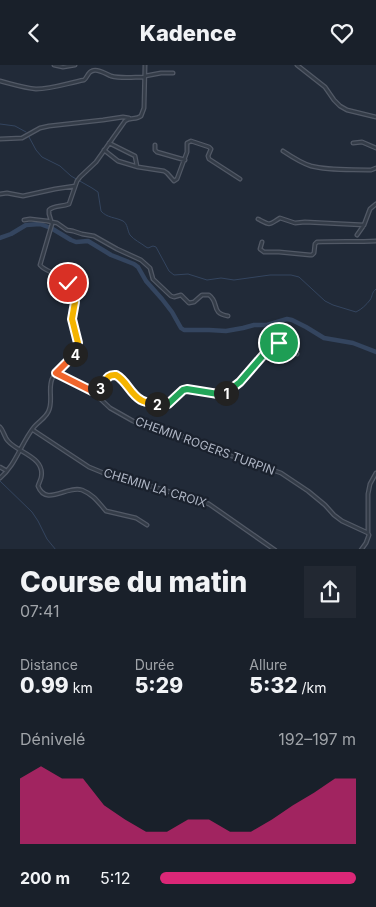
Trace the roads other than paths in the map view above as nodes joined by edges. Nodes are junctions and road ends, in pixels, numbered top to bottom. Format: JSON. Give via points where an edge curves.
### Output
{"nodes":[{"id":1,"x":54,"y":65,"type":"edge"},
{"id":2,"x":75,"y":65,"type":"edge"},
{"id":3,"x":145,"y":65,"type":"edge"},
{"id":4,"x":297,"y":65,"type":"edge"},
{"id":5,"x":173,"y":73,"type":"dead end"},
{"id":6,"x":145,"y":77,"type":"junction"},
{"id":7,"x":0,"y":81,"type":"edge"},
{"id":8,"x":376,"y":117,"type":"edge"},
{"id":9,"x":129,"y":118,"type":"junction"},
{"id":10,"x":0,"y":139,"type":"edge"},
{"id":11,"x":109,"y":143,"type":"junction"},
{"id":12,"x":353,"y":143,"type":"dead end"},
{"id":13,"x":156,"y":145,"type":"dead end"},
{"id":14,"x":376,"y":148,"type":"edge"},
{"id":15,"x":104,"y":150,"type":"junction"},
{"id":16,"x":283,"y":151,"type":"dead end"},
{"id":17,"x":185,"y":160,"type":"junction"},
{"id":18,"x":137,"y":166,"type":"junction"},
{"id":19,"x":376,"y":168,"type":"edge"},
{"id":20,"x":240,"y":179,"type":"dead end"},
{"id":21,"x":75,"y":186,"type":"junction"},
{"id":22,"x":0,"y":194,"type":"edge"},
{"id":23,"x":376,"y":204,"type":"edge"},
{"id":24,"x":258,"y":219,"type":"dead end"},
{"id":25,"x":24,"y":220,"type":"dead end"},
{"id":26,"x":52,"y":224,"type":"junction"},
{"id":27,"x":364,"y":225,"type":"junction"},
{"id":28,"x":357,"y":235,"type":"dead end"},
{"id":29,"x":376,"y":241,"type":"edge"},
{"id":30,"x":262,"y":243,"type":"dead end"},
{"id":31,"x":228,"y":316,"type":"dead end"},
{"id":32,"x":297,"y":354,"type":"dead end"},
{"id":33,"x":56,"y":373,"type":"junction"},
{"id":34,"x":92,"y":391,"type":"junction"},
{"id":35,"x":0,"y":427,"type":"edge"},
{"id":36,"x":33,"y":430,"type":"junction"},
{"id":37,"x":20,"y":449,"type":"junction"},
{"id":38,"x":0,"y":467,"type":"edge"},
{"id":39,"x":6,"y":471,"type":"junction"},
{"id":40,"x":376,"y":473,"type":"edge"},
{"id":41,"x":1,"y":477,"type":"edge"},
{"id":42,"x":147,"y":525,"type":"dead end"},
{"id":43,"x":368,"y":533,"type":"junction"},
{"id":44,"x":275,"y":549,"type":"edge"},
{"id":45,"x":361,"y":549,"type":"edge"}],
"edges":[{"from":1,"to":2,"type":"street"},
{"from":3,"to":6,"type":"street"},
{"from":4,"to":8,"type":"street","via":[[325,87],[347,111]]},
{"from":5,"to":6,"type":"street"},
{"from":6,"to":7,"type":"street","via":[[116,77],[93,70],[84,80],[36,89]]},
{"from":6,"to":9,"type":"street","via":[[142,115]]},
{"from":9,"to":10,"type":"street","via":[[44,127],[22,138]]},
{"from":9,"to":11,"type":"street"},
{"from":11,"to":15,"type":"street"},
{"from":11,"to":18,"type":"street","via":[[135,156]]},
{"from":12,"to":14,"type":"street","via":[[362,142]]},
{"from":13,"to":17,"type":"street","via":[[157,153]]},
{"from":15,"to":18,"type":"street","via":[[118,161]]},
{"from":15,"to":21,"type":"street"},
{"from":16,"to":19,"type":"street","via":[[310,166]]},
{"from":17,"to":18,"type":"street","via":[[174,181],[164,171]]},
{"from":17,"to":20,"type":"street","via":[[188,142],[209,147],[209,159]]},
{"from":21,"to":22,"type":"street","via":[[24,196]]},
{"from":21,"to":26,"type":"street","via":[[69,204],[50,209]]},
{"from":23,"to":27,"type":"street","via":[[370,209]]},
{"from":24,"to":27,"type":"street","via":[[269,225],[280,218],[295,223]]},
{"from":25,"to":26,"type":"street"},
{"from":26,"to":31,"type":"street","via":[[94,236],[141,260],[171,296],[181,295],[189,303],[202,295],[209,295],[218,313]]},
{"from":26,"to":33,"type":"street","via":[[40,265],[61,277],[71,290],[75,302],[72,319],[78,343],[74,355]]},
{"from":27,"to":28,"type":"street"},
{"from":29,"to":30,"type":"street","via":[[317,242],[314,253],[310,255],[264,252],[260,249]]},
{"from":32,"to":34,"type":"street","via":[[274,343],[228,392],[218,394],[187,389],[166,405],[141,400],[116,375],[110,375],[100,388]]},
{"from":33,"to":34,"type":"street","name":"CHEMIN ROGERS TURPIN"},
{"from":33,"to":36,"type":"street","via":[[48,412]]},
{"from":34,"to":43,"type":"street","name":"CHEMIN ROGERS TURPIN","via":[[110,408],[133,421],[281,473],[308,491],[342,521]]},
{"from":35,"to":37,"type":"street","via":[[8,442]]},
{"from":36,"to":37,"type":"street"},
{"from":36,"to":44,"type":"street","name":"CHEMIN LA CROIX","via":[[88,467],[209,504]]},
{"from":37,"to":39,"type":"street"},
{"from":37,"to":42,"type":"street","via":[[38,462],[41,475],[38,488],[41,491],[53,495],[78,489],[98,500],[106,511]]},
{"from":38,"to":39,"type":"street"},
{"from":39,"to":41,"type":"street"},
{"from":40,"to":43,"type":"street","via":[[368,495]]},
{"from":43,"to":45,"type":"street"}]}
